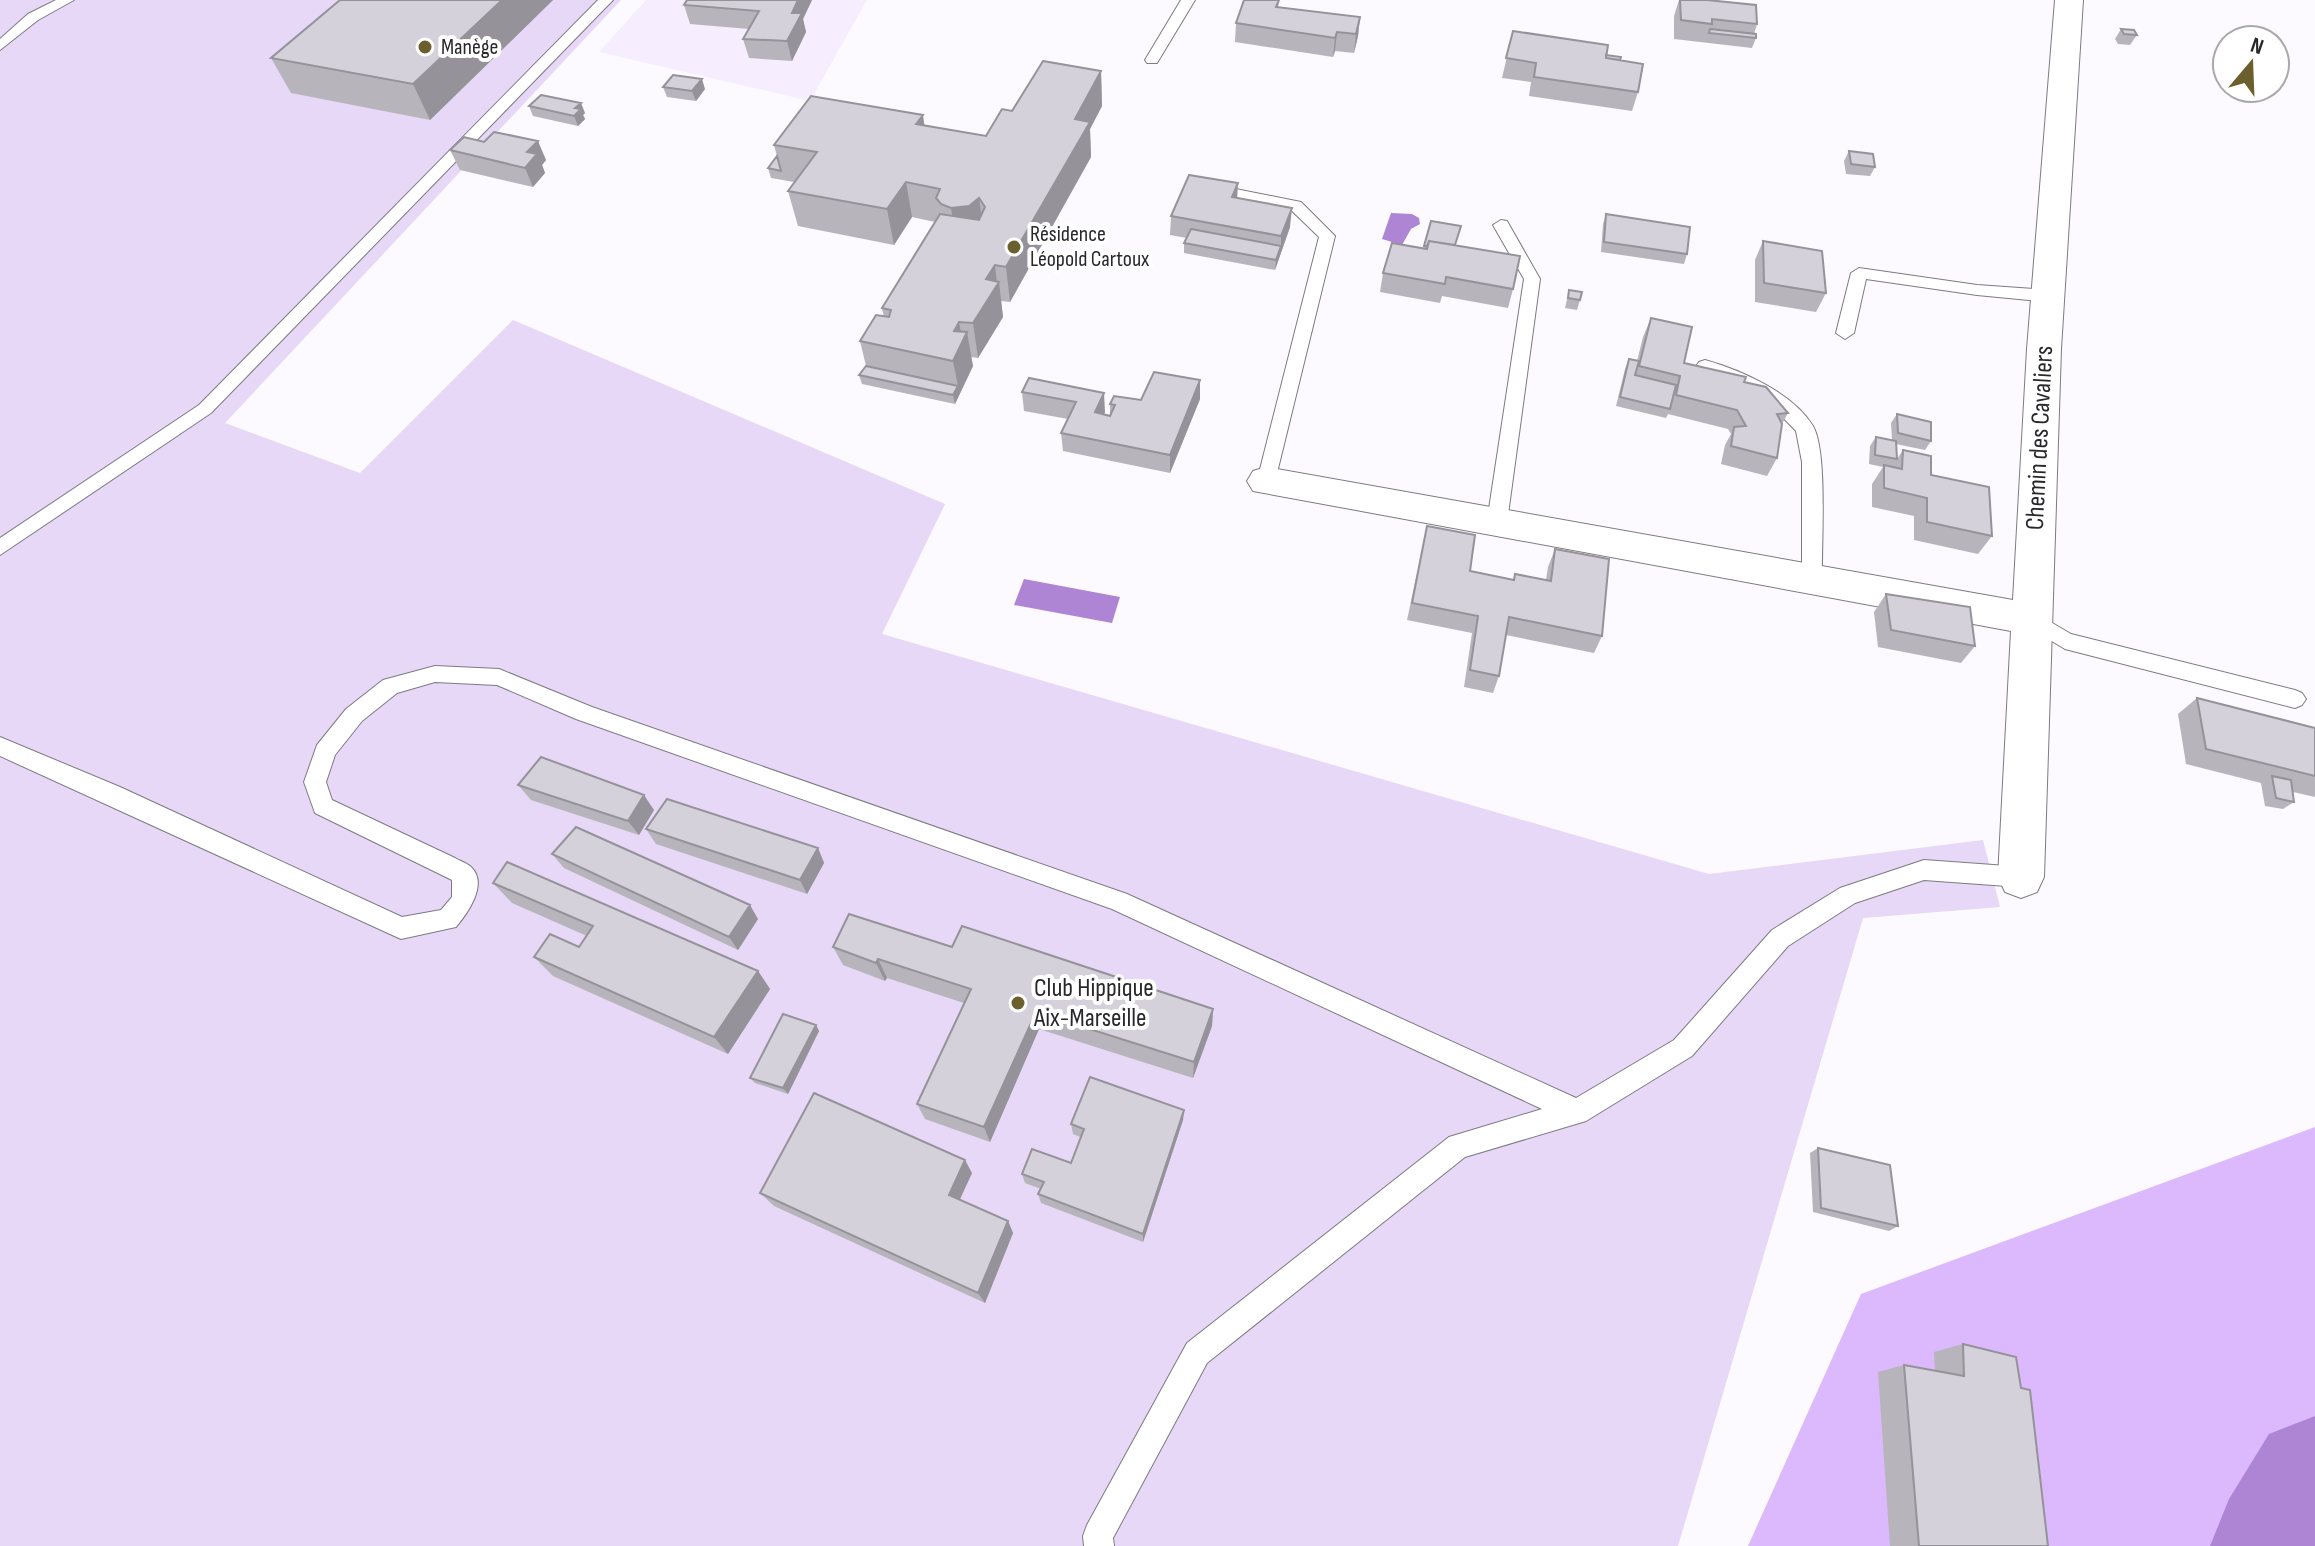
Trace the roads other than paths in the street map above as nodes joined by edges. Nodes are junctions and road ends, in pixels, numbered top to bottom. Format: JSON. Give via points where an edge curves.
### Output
{"nodes":[{"id":1,"x":67,"y":0,"type":"edge"},
{"id":2,"x":606,"y":0,"type":"edge"},
{"id":3,"x":1188,"y":0,"type":"edge"},
{"id":4,"x":2069,"y":0,"type":"edge"},
{"id":5,"x":0,"y":46,"type":"edge"},
{"id":6,"x":1152,"y":60,"type":"dead end"},
{"id":7,"x":1206,"y":188,"type":"edge"},
{"id":8,"x":1501,"y":225,"type":"dead end"},
{"id":9,"x":2048,"y":296,"type":"junction"},
{"id":10,"x":1845,"y":333,"type":"dead end"},
{"id":11,"x":1705,"y":366,"type":"edge"},
{"id":12,"x":1266,"y":481,"type":"joint"},
{"id":13,"x":1497,"y":522,"type":"junction"},
{"id":14,"x":0,"y":548,"type":"edge"},
{"id":15,"x":1812,"y":579,"type":"junction"},
{"id":16,"x":2032,"y":619,"type":"junction"},
{"id":17,"x":2295,"y":699,"type":"dead end"},
{"id":18,"x":0,"y":746,"type":"edge"},
{"id":19,"x":2021,"y":877,"type":"joint"},
{"id":20,"x":1577,"y":1112,"type":"junction"},
{"id":21,"x":1099,"y":1546,"type":"edge"}],
"edges":[{"from":1,"to":5,"type":"lane","via":[[33,17]]},
{"from":2,"to":14,"type":"lane","via":[[205,409]]},
{"from":3,"to":6,"type":"lane"},
{"from":4,"to":9,"type":"street","name":"Chemin des Cavaliers"},
{"from":7,"to":12,"type":"lane","via":[[1295,205],[1327,236]]},
{"from":8,"to":13,"type":"lane","via":[[1532,279]]},
{"from":9,"to":10,"type":"lane","via":[[1859,273]]},
{"from":9,"to":16,"type":"street","name":"Chemin des Cavaliers"},
{"from":11,"to":15,"type":"lane","via":[[1769,393],[1805,429],[1811,462]]},
{"from":12,"to":13,"type":"street"},
{"from":13,"to":15,"type":"street"},
{"from":15,"to":16,"type":"street"},
{"from":16,"to":17,"type":"lane","via":[[2065,641]]},
{"from":16,"to":19,"type":"street","name":"Chemin des Cavaliers"},
{"from":18,"to":20,"type":"lane","via":[[401,928],[448,919],[464,900],[464,875],[323,806],[315,782],[325,751],[354,715],[390,686],[435,674],[499,677],[584,713],[1119,901]]},
{"from":19,"to":20,"type":"lane","via":[[1924,870],[1848,895],[1780,938],[1683,1048]]},
{"from":20,"to":21,"type":"lane","via":[[1458,1146],[1197,1353],[1098,1536]]}]}
